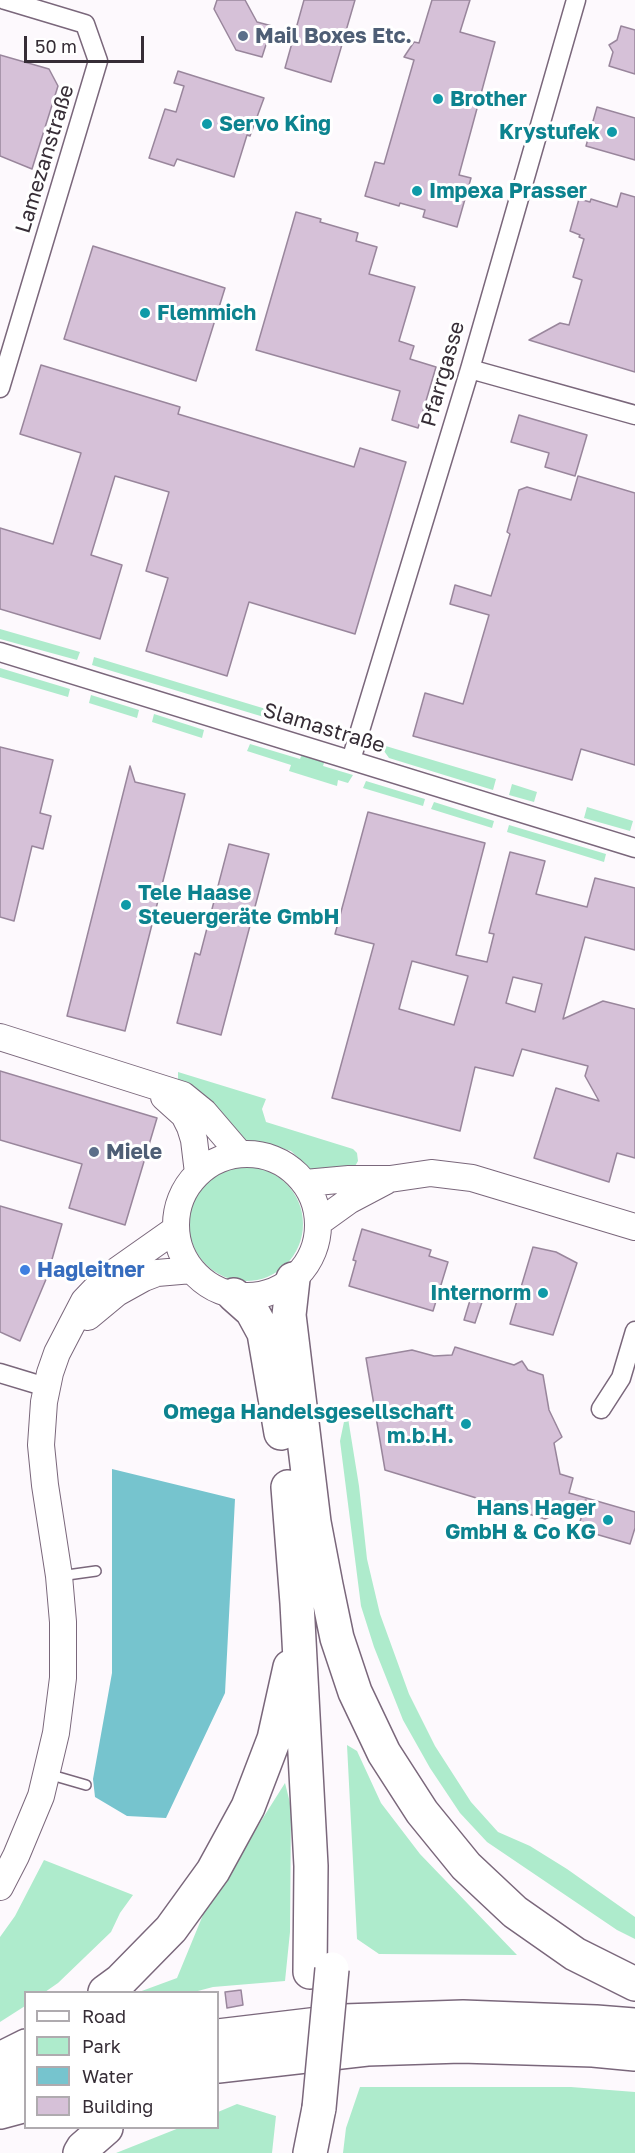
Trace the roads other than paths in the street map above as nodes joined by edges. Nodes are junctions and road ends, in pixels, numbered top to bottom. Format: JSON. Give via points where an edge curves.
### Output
{"nodes":[{"id":1,"x":5,"y":0,"type":"edge"},
{"id":2,"x":576,"y":0,"type":"edge"},
{"id":3,"x":470,"y":369,"type":"junction"},
{"id":4,"x":0,"y":388,"type":"edge"},
{"id":5,"x":635,"y":415,"type":"edge"},
{"id":6,"x":0,"y":652,"type":"edge"},
{"id":7,"x":351,"y":760,"type":"junction"},
{"id":8,"x":635,"y":848,"type":"edge"},
{"id":9,"x":0,"y":1037,"type":"edge"},
{"id":10,"x":147,"y":1083,"type":"junction"},
{"id":11,"x":240,"y":1154,"type":"junction"},
{"id":12,"x":198,"y":1173,"type":"junction"},
{"id":13,"x":390,"y":1179,"type":"junction"},
{"id":14,"x":305,"y":1183,"type":"junction"},
{"id":15,"x":318,"y":1223,"type":"junction"},
{"id":16,"x":635,"y":1227,"type":"edge"},
{"id":17,"x":176,"y":1229,"type":"junction"},
{"id":18,"x":192,"y":1270,"type":"junction"},
{"id":19,"x":293,"y":1279,"type":"junction"},
{"id":20,"x":234,"y":1295,"type":"junction"},
{"id":21,"x":635,"y":1331,"type":"edge"},
{"id":22,"x":70,"y":1332,"type":"junction"},
{"id":23,"x":0,"y":1373,"type":"edge"},
{"id":24,"x":46,"y":1387,"type":"junction"},
{"id":25,"x":601,"y":1409,"type":"dead end"},
{"id":26,"x":314,"y":1522,"type":"junction"},
{"id":27,"x":96,"y":1571,"type":"dead end"},
{"id":28,"x":59,"y":1576,"type":"junction"},
{"id":29,"x":297,"y":1603,"type":"junction"},
{"id":30,"x":47,"y":1773,"type":"junction"},
{"id":31,"x":86,"y":1785,"type":"dead end"},
{"id":32,"x":0,"y":1887,"type":"edge"},
{"id":33,"x":321,"y":1970,"type":"junction"},
{"id":34,"x":635,"y":1984,"type":"edge"},
{"id":35,"x":106,"y":1991,"type":"edge"},
{"id":36,"x":635,"y":2025,"type":"edge"},
{"id":37,"x":219,"y":2037,"type":"edge"},
{"id":38,"x":24,"y":2047,"type":"edge"},
{"id":39,"x":635,"y":2054,"type":"edge"},
{"id":40,"x":284,"y":2057,"type":"junction"},
{"id":41,"x":0,"y":2059,"type":"edge"},
{"id":42,"x":219,"y":2066,"type":"edge"},
{"id":43,"x":24,"y":2075,"type":"edge"},
{"id":44,"x":219,"y":2080,"type":"edge"},
{"id":45,"x":0,"y":2081,"type":"edge"},
{"id":46,"x":24,"y":2106,"type":"edge"},
{"id":47,"x":308,"y":2109,"type":"junction"},
{"id":48,"x":0,"y":2112,"type":"edge"},
{"id":49,"x":104,"y":2129,"type":"edge"},
{"id":50,"x":80,"y":2153,"type":"edge"},
{"id":51,"x":288,"y":2153,"type":"edge"},
{"id":52,"x":310,"y":2153,"type":"edge"}],
"edges":[{"from":1,"to":4,"type":"street","name":"Lamezanstraße","via":[[86,24],[98,61]]},
{"from":2,"to":3,"type":"street","name":"Pfarrgasse"},
{"from":3,"to":5,"type":"street"},
{"from":3,"to":7,"type":"street","name":"Pfarrgasse"},
{"from":6,"to":7,"type":"street","name":"Slamastraße"},
{"from":7,"to":8,"type":"street","name":"Slamastraße"},
{"from":9,"to":10,"type":"main road"},
{"from":10,"to":11,"type":"main road","via":[[183,1095],[204,1112]]},
{"from":10,"to":12,"type":"main road","via":[[184,1116],[195,1140]]},
{"from":11,"to":12,"type":"main road","via":[[221,1158]]},
{"from":11,"to":14,"type":"main road","via":[[264,1156],[286,1166]]},
{"from":12,"to":17,"type":"main road","via":[[178,1207]]},
{"from":13,"to":14,"type":"main road"},
{"from":13,"to":15,"type":"main road"},
{"from":13,"to":16,"type":"main road","via":[[431,1173],[472,1178]]},
{"from":14,"to":15,"type":"main road","via":[[315,1203]]},
{"from":15,"to":19,"type":"main road","via":[[316,1243]]},
{"from":17,"to":18,"type":"main road","via":[[180,1249]]},
{"from":17,"to":22,"type":"main road","via":[[105,1279],[84,1301]]},
{"from":18,"to":20,"type":"main road","via":[[210,1285]]},
{"from":18,"to":22,"type":"main road","via":[[144,1278],[117,1293]]},
{"from":19,"to":20,"type":"main road","via":[[272,1291]]},
{"from":19,"to":26,"type":"highway","via":[[289,1315]]},
{"from":20,"to":29,"type":"highway","via":[[260,1323],[268,1347],[291,1518]]},
{"from":21,"to":25,"type":"street","via":[[621,1378]]},
{"from":22,"to":24,"type":"main road","via":[[57,1353]]},
{"from":23,"to":24,"type":"street"},
{"from":24,"to":28,"type":"main road","via":[[42,1459]]},
{"from":26,"to":33,"type":"highway","via":[[332,1866]]},
{"from":26,"to":34,"type":"highway","via":[[337,1638],[355,1692],[384,1753],[422,1812],[466,1866],[515,1912],[575,1954]]},
{"from":27,"to":28,"type":"lane"},
{"from":28,"to":30,"type":"main road","via":[[63,1678]]},
{"from":29,"to":33,"type":"highway","via":[[311,1866]]},
{"from":29,"to":35,"type":"highway","via":[[290,1670],[274,1739],[248,1807],[213,1871],[171,1929]]},
{"from":30,"to":31,"type":"lane"},
{"from":30,"to":32,"type":"main road","via":[[28,1830]]},
{"from":33,"to":47,"type":"highway","bridge":true},
{"from":36,"to":37,"type":"highway","via":[[463,2017],[344,2021]]},
{"from":38,"to":41,"type":"highway"},
{"from":39,"to":40,"type":"highway","via":[[461,2046]]},
{"from":40,"to":42,"type":"highway"},
{"from":40,"to":44,"type":"highway","via":[[257,2073]]},
{"from":43,"to":45,"type":"highway"},
{"from":46,"to":48,"type":"highway"},
{"from":47,"to":51,"type":"highway"},
{"from":47,"to":52,"type":"highway"},
{"from":49,"to":50,"type":"highway"}]}
